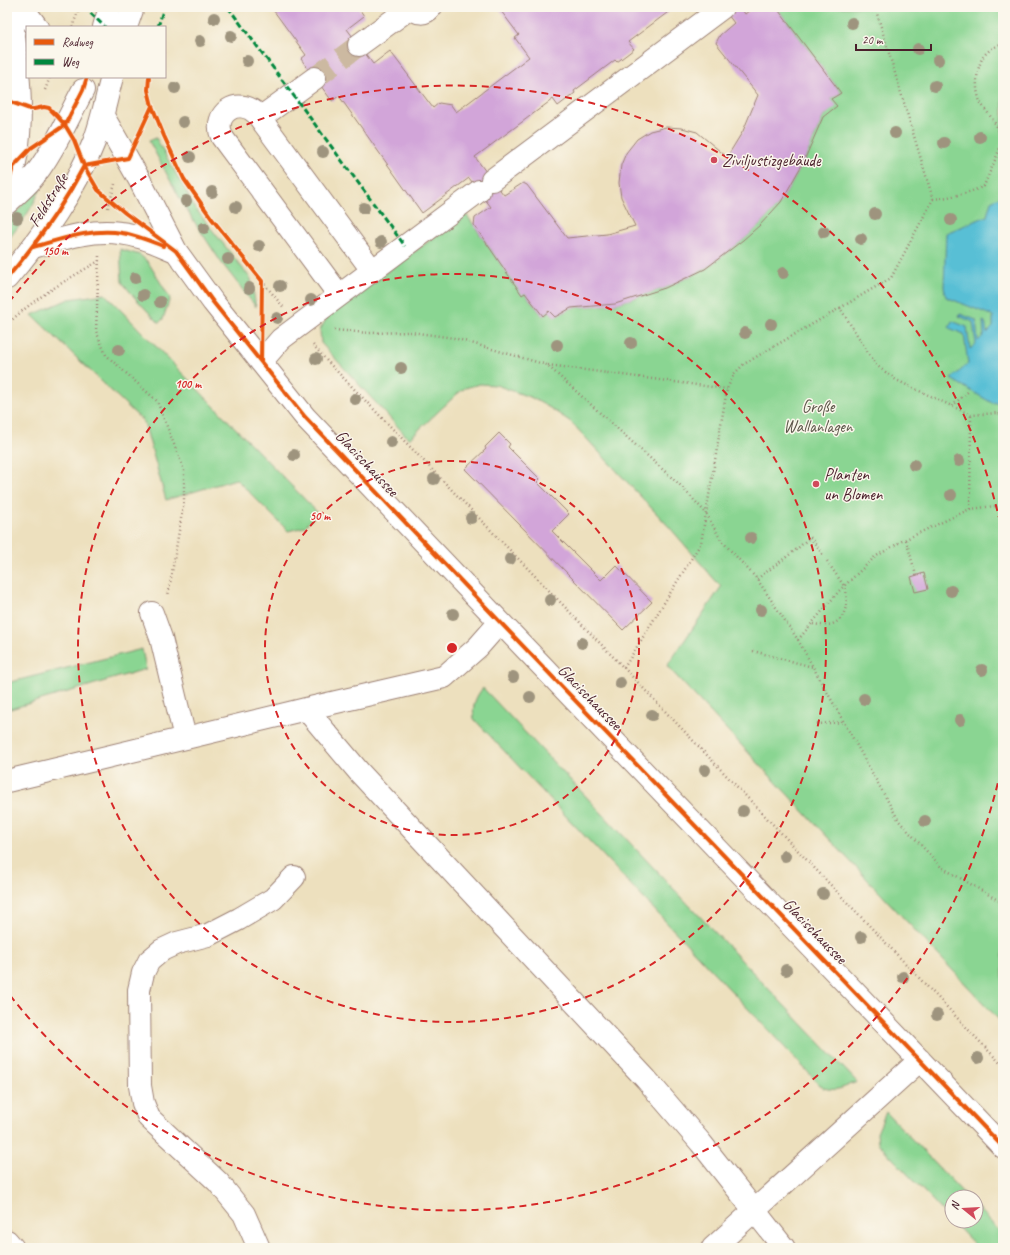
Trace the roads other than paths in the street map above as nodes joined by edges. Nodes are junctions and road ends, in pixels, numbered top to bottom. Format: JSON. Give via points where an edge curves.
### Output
{"nodes":[{"id":1,"x":10,"y":7,"type":"edge"},
{"id":2,"x":22,"y":7,"type":"edge"},
{"id":3,"x":110,"y":7,"type":"edge"},
{"id":4,"x":133,"y":7,"type":"edge"},
{"id":5,"x":417,"y":7,"type":"edge"},
{"id":6,"x":722,"y":8,"type":"edge"},
{"id":7,"x":36,"y":26,"type":"edge"},
{"id":8,"x":104,"y":26,"type":"edge"},
{"id":9,"x":126,"y":26,"type":"edge"},
{"id":10,"x":359,"y":45,"type":"tunnel mouth"},
{"id":11,"x":7,"y":66,"type":"edge"},
{"id":12,"x":112,"y":78,"type":"edge"},
{"id":13,"x":315,"y":78,"type":"tunnel mouth"},
{"id":14,"x":81,"y":81,"type":"edge"},
{"id":15,"x":12,"y":96,"type":"edge"},
{"id":16,"x":103,"y":116,"type":"junction"},
{"id":17,"x":260,"y":118,"type":"junction"},
{"id":18,"x":7,"y":188,"type":"edge"},
{"id":19,"x":7,"y":203,"type":"edge"},
{"id":20,"x":33,"y":247,"type":"junction"},
{"id":21,"x":176,"y":251,"type":"junction"},
{"id":22,"x":372,"y":270,"type":"junction"},
{"id":23,"x":7,"y":278,"type":"edge"},
{"id":24,"x":339,"y":295,"type":"junction"},
{"id":25,"x":261,"y":362,"type":"junction"},
{"id":26,"x":160,"y":606,"type":"road end"},
{"id":27,"x":500,"y":622,"type":"junction"},
{"id":28,"x":306,"y":709,"type":"junction"},
{"id":29,"x":185,"y":738,"type":"junction"},
{"id":30,"x":7,"y":781,"type":"edge"},
{"id":31,"x":294,"y":877,"type":"dead end"},
{"id":32,"x":920,"y":1060,"type":"junction"},
{"id":33,"x":1003,"y":1147,"type":"edge"},
{"id":34,"x":755,"y":1211,"type":"junction"},
{"id":35,"x":7,"y":1241,"type":"edge"},
{"id":36,"x":13,"y":1248,"type":"edge"},
{"id":37,"x":259,"y":1248,"type":"edge"},
{"id":38,"x":713,"y":1248,"type":"edge"},
{"id":39,"x":784,"y":1248,"type":"edge"}],
"edges":[{"from":1,"to":15,"type":"street","via":[[16,48]]},
{"from":2,"to":7,"type":"street"},
{"from":3,"to":8,"type":"street"},
{"from":4,"to":9,"type":"street"},
{"from":5,"to":10,"type":"street"},
{"from":6,"to":22,"type":"street"},
{"from":11,"to":15,"type":"street","via":[[14,75]]},
{"from":12,"to":16,"type":"street","name":"Feldstraße"},
{"from":13,"to":17,"type":"street"},
{"from":14,"to":16,"type":"street","name":"Glacischaussee"},
{"from":14,"to":19,"type":"street","name":"Feldstraße","via":[[65,125],[45,160],[30,181]]},
{"from":15,"to":18,"type":"street","via":[[20,105],[19,132]]},
{"from":16,"to":20,"type":"street","name":"Feldstraße","via":[[72,190]]},
{"from":16,"to":21,"type":"street","name":"Glacischaussee"},
{"from":17,"to":22,"type":"street"},
{"from":17,"to":24,"type":"street","via":[[247,107],[231,108],[221,118],[220,131],[224,140]]},
{"from":20,"to":21,"type":"street","name":"Feldstraße","via":[[73,235],[103,231],[138,236]]},
{"from":20,"to":23,"type":"street","name":"Feldstraße"},
{"from":21,"to":25,"type":"street","name":"Glacischaussee"},
{"from":22,"to":24,"type":"street"},
{"from":24,"to":25,"type":"street","via":[[281,339]]},
{"from":25,"to":27,"type":"street","name":"Glacischaussee","via":[[305,417]]},
{"from":26,"to":29,"type":"street","via":[[161,638]]},
{"from":27,"to":28,"type":"street","via":[[478,647],[444,677]]},
{"from":27,"to":32,"type":"street","name":"Glacischaussee"},
{"from":28,"to":29,"type":"street"},
{"from":28,"to":34,"type":"street","via":[[360,773],[646,1079]]},
{"from":29,"to":30,"type":"street"},
{"from":31,"to":37,"type":"street","via":[[273,898],[239,919],[208,935],[177,943],[162,950],[149,961],[139,990],[140,1086],[149,1118],[218,1182],[244,1214]]},
{"from":32,"to":33,"type":"street","name":"Glacischaussee"},
{"from":32,"to":34,"type":"street"},
{"from":34,"to":38,"type":"street"},
{"from":34,"to":39,"type":"street"},
{"from":35,"to":36,"type":"street"}]}
